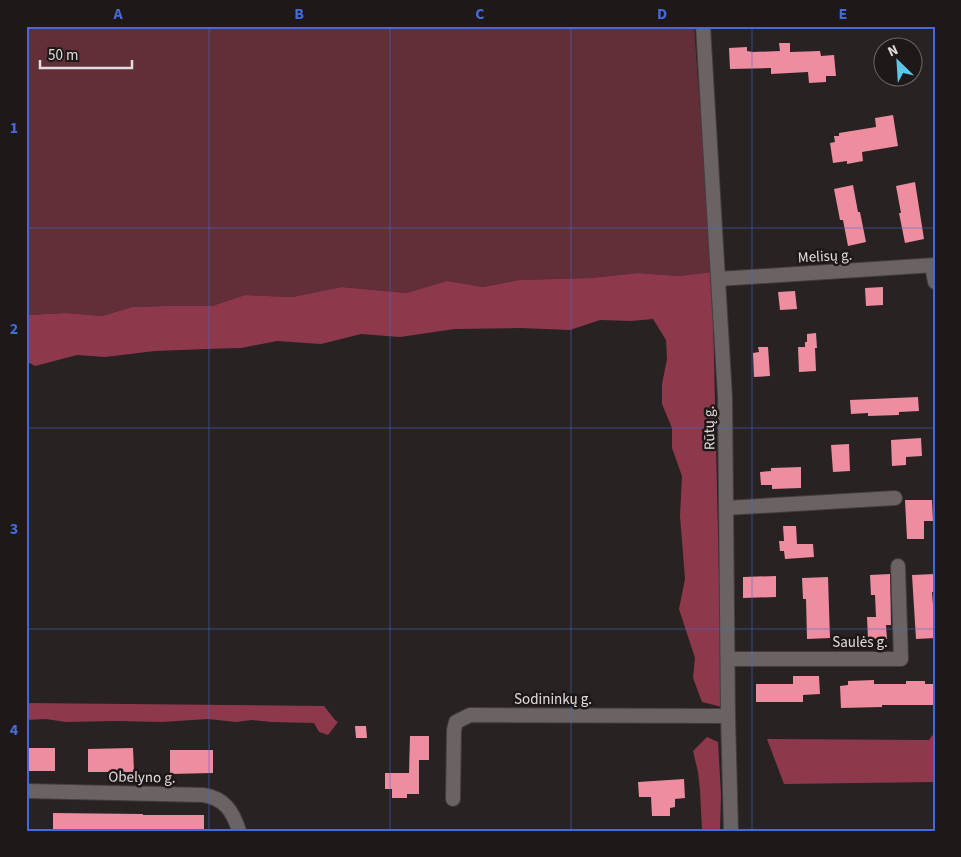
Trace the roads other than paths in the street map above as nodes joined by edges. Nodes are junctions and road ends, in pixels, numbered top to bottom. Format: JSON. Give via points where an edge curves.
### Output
{"nodes":[{"id":1,"x":703,"y":26,"type":"edge"},
{"id":2,"x":933,"y":266,"type":"edge"},
{"id":3,"x":718,"y":279,"type":"junction"},
{"id":4,"x":935,"y":282,"type":"edge"},
{"id":5,"x":895,"y":498,"type":"dead end"},
{"id":6,"x":726,"y":508,"type":"junction"},
{"id":7,"x":898,"y":566,"type":"dead end"},
{"id":8,"x":728,"y":659,"type":"junction"},
{"id":9,"x":728,"y":716,"type":"junction"},
{"id":10,"x":26,"y":791,"type":"edge"},
{"id":11,"x":453,"y":799,"type":"dead end"},
{"id":12,"x":239,"y":831,"type":"edge"},
{"id":13,"x":731,"y":831,"type":"edge"}],
"edges":[{"from":1,"to":3,"type":"street","name":"Rūtų g."},
{"from":2,"to":3,"type":"street","name":"Melisų g."},
{"from":2,"to":4,"type":"street"},
{"from":3,"to":6,"type":"street","name":"Rūtų g.","via":[[725,397]]},
{"from":5,"to":6,"type":"street"},
{"from":6,"to":8,"type":"street","name":"Rūtų g."},
{"from":7,"to":8,"type":"street","name":"Saulės g.","via":[[901,658]]},
{"from":8,"to":9,"type":"street","name":"Rūtų g."},
{"from":9,"to":11,"type":"street","name":"Sodininkų g.","via":[[470,715],[456,722],[454,730]]},
{"from":9,"to":13,"type":"street","name":"Rūtų g."},
{"from":10,"to":12,"type":"street","name":"Obelyno g.","via":[[209,796],[223,803]]}]}
